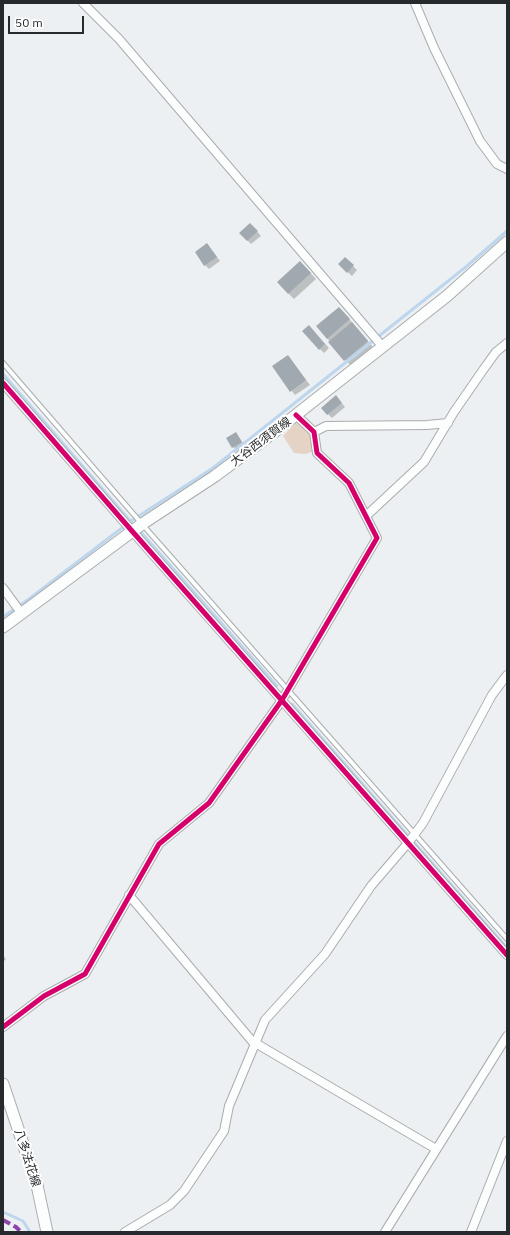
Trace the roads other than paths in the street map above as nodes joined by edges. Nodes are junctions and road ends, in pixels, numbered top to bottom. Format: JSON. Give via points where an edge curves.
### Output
{"nodes":[{"id":1,"x":83,"y":3,"type":"edge"},
{"id":2,"x":415,"y":3,"type":"edge"},
{"id":3,"x":507,"y":169,"type":"edge"},
{"id":4,"x":507,"y":242,"type":"edge"},
{"id":5,"x":507,"y":343,"type":"edge"},
{"id":6,"x":383,"y":348,"type":"junction"},
{"id":7,"x":3,"y":363,"type":"edge"},
{"id":8,"x":3,"y":382,"type":"edge"},
{"id":9,"x":296,"y":415,"type":"junction"},
{"id":10,"x":448,"y":423,"type":"junction"},
{"id":11,"x":314,"y":432,"type":"junction"},
{"id":12,"x":366,"y":516,"type":"junction"},
{"id":13,"x":137,"y":528,"type":"junction"},
{"id":14,"x":3,"y":588,"type":"edge"},
{"id":15,"x":22,"y":614,"type":"junction"},
{"id":16,"x":3,"y":627,"type":"edge"},
{"id":17,"x":507,"y":674,"type":"edge"},
{"id":18,"x":288,"y":690,"type":"junction"},
{"id":19,"x":282,"y":700,"type":"junction"},
{"id":20,"x":411,"y":839,"type":"junction"},
{"id":21,"x":129,"y":895,"type":"junction"},
{"id":22,"x":507,"y":939,"type":"edge"},
{"id":23,"x":507,"y":955,"type":"edge"},
{"id":24,"x":3,"y":1027,"type":"edge"},
{"id":25,"x":507,"y":1036,"type":"edge"},
{"id":26,"x":255,"y":1044,"type":"junction"},
{"id":27,"x":3,"y":1084,"type":"edge"},
{"id":28,"x":507,"y":1141,"type":"edge"},
{"id":29,"x":436,"y":1149,"type":"junction"},
{"id":30,"x":47,"y":1232,"type":"edge"},
{"id":31,"x":125,"y":1232,"type":"edge"},
{"id":32,"x":385,"y":1232,"type":"edge"},
{"id":33,"x":471,"y":1232,"type":"edge"}],
"edges":[{"from":1,"to":6,"type":"street","via":[[119,39]]},
{"from":2,"to":3,"type":"street","via":[[480,141],[497,164]]},
{"from":4,"to":6,"type":"main road","name":"大谷西須賀線","via":[[447,296]]},
{"from":5,"to":10,"type":"street","via":[[496,352]]},
{"from":6,"to":9,"type":"main road","name":"大谷西須賀線"},
{"from":7,"to":13,"type":"lane"},
{"from":8,"to":13,"type":"street"},
{"from":9,"to":11,"type":"street"},
{"from":9,"to":13,"type":"main road","name":"大谷西須賀線","via":[[215,476]]},
{"from":10,"to":11,"type":"street","via":[[326,426]]},
{"from":10,"to":12,"type":"street","via":[[424,462]]},
{"from":11,"to":12,"type":"street","via":[[317,453],[349,483]]},
{"from":12,"to":18,"type":"street","via":[[377,538]]},
{"from":13,"to":15,"type":"main road","name":"大谷西須賀線"},
{"from":13,"to":18,"type":"lane"},
{"from":13,"to":19,"type":"street"},
{"from":14,"to":15,"type":"street"},
{"from":15,"to":16,"type":"main road","name":"大谷西須賀線"},
{"from":17,"to":20,"type":"street","via":[[492,695],[423,823]]},
{"from":18,"to":19,"type":"street"},
{"from":18,"to":20,"type":"lane"},
{"from":19,"to":20,"type":"street"},
{"from":19,"to":21,"type":"street","via":[[209,803],[159,844]]},
{"from":20,"to":22,"type":"lane"},
{"from":20,"to":23,"type":"street"},
{"from":20,"to":26,"type":"street","via":[[371,886],[325,954],[265,1020]]},
{"from":21,"to":24,"type":"street","via":[[84,974],[44,996]]},
{"from":21,"to":26,"type":"street"},
{"from":25,"to":29,"type":"street"},
{"from":26,"to":29,"type":"street"},
{"from":26,"to":31,"type":"street","via":[[230,1106],[224,1131],[184,1191],[170,1206]]},
{"from":27,"to":30,"type":"main road","name":"八多法花線","via":[[37,1185]]},
{"from":28,"to":33,"type":"street"},
{"from":29,"to":32,"type":"street"}]}
